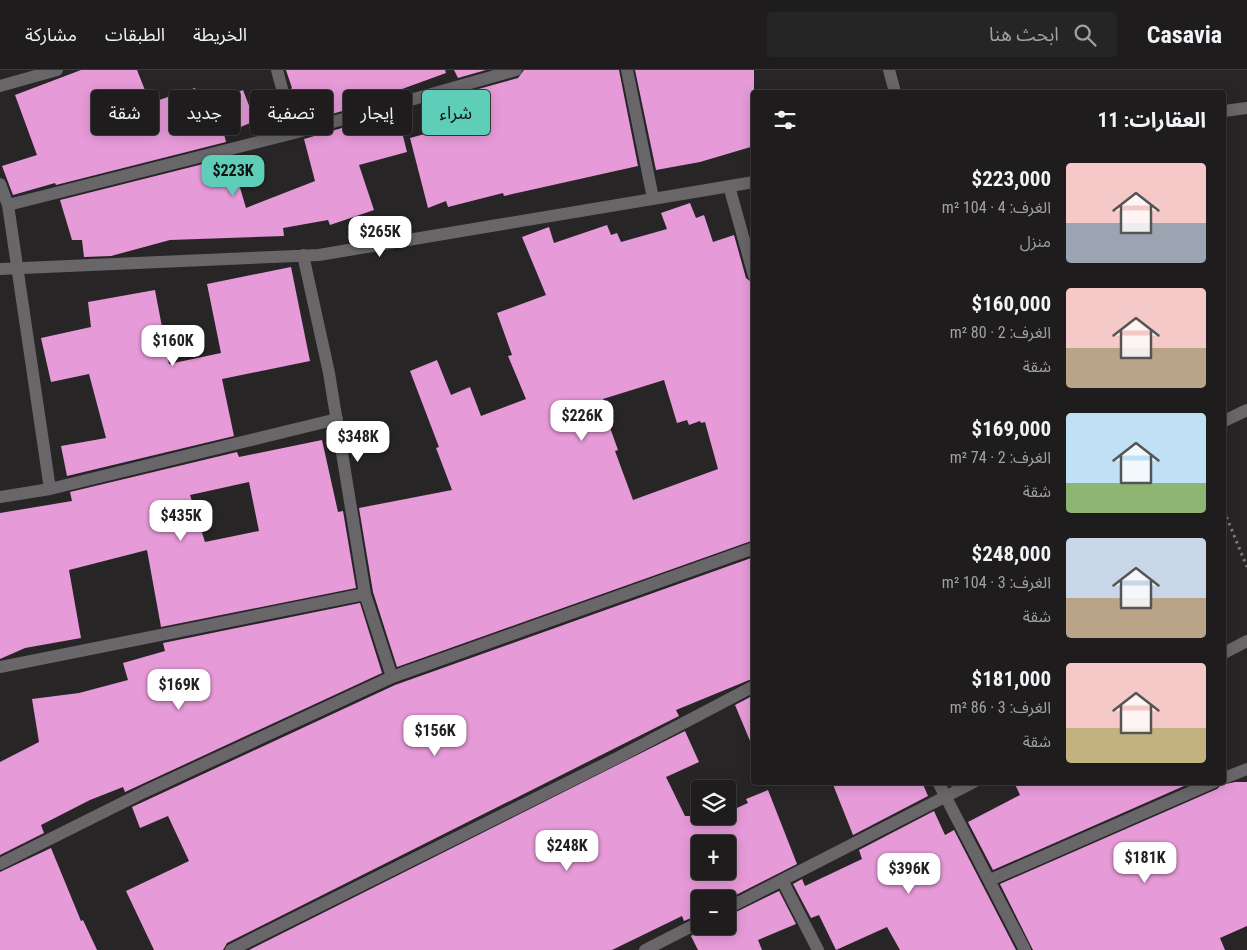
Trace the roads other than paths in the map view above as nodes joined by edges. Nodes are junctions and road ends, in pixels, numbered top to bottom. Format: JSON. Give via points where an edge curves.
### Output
{"nodes":[{"id":1,"x":57,"y":70,"type":"edge"},
{"id":2,"x":277,"y":70,"type":"edge"},
{"id":3,"x":516,"y":70,"type":"edge"},
{"id":4,"x":627,"y":70,"type":"edge"},
{"id":5,"x":889,"y":70,"type":"edge"},
{"id":6,"x":0,"y":86,"type":"edge"},
{"id":7,"x":282,"y":90,"type":"edge"},
{"id":8,"x":894,"y":90,"type":"edge"},
{"id":9,"x":1247,"y":108,"type":"edge"},
{"id":10,"x":1226,"y":111,"type":"edge"},
{"id":11,"x":333,"y":122,"type":"edge"},
{"id":12,"x":286,"y":135,"type":"edge"},
{"id":13,"x":751,"y":182,"type":"edge"},
{"id":14,"x":0,"y":184,"type":"edge"},
{"id":15,"x":729,"y":186,"type":"junction"},
{"id":16,"x":654,"y":198,"type":"junction"},
{"id":17,"x":8,"y":205,"type":"junction"},
{"id":18,"x":302,"y":255,"type":"junction"},
{"id":19,"x":751,"y":265,"type":"edge"},
{"id":20,"x":0,"y":269,"type":"edge"},
{"id":21,"x":16,"y":269,"type":"junction"},
{"id":22,"x":1247,"y":410,"type":"edge"},
{"id":23,"x":337,"y":419,"type":"junction"},
{"id":24,"x":1226,"y":420,"type":"edge"},
{"id":25,"x":50,"y":489,"type":"junction"},
{"id":26,"x":0,"y":498,"type":"edge"},
{"id":27,"x":751,"y":549,"type":"edge"},
{"id":28,"x":365,"y":594,"type":"junction"},
{"id":29,"x":1247,"y":641,"type":"edge"},
{"id":30,"x":1226,"y":652,"type":"edge"},
{"id":31,"x":0,"y":667,"type":"edge"},
{"id":32,"x":392,"y":677,"type":"junction"},
{"id":33,"x":751,"y":688,"type":"edge"},
{"id":34,"x":1247,"y":768,"type":"edge"},
{"id":35,"x":1226,"y":777,"type":"edge"},
{"id":36,"x":940,"y":785,"type":"edge"},
{"id":37,"x":968,"y":785,"type":"edge"},
{"id":38,"x":1207,"y":785,"type":"edge"},
{"id":39,"x":946,"y":797,"type":"junction"},
{"id":40,"x":0,"y":864,"type":"edge"},
{"id":41,"x":782,"y":880,"type":"junction"},
{"id":42,"x":990,"y":880,"type":"junction"},
{"id":43,"x":736,"y":904,"type":"edge"},
{"id":44,"x":691,"y":927,"type":"edge"},
{"id":45,"x":231,"y":950,"type":"edge"},
{"id":46,"x":645,"y":950,"type":"edge"},
{"id":47,"x":818,"y":950,"type":"edge"},
{"id":48,"x":1025,"y":950,"type":"edge"}],
"edges":[{"from":1,"to":6,"type":"street"},
{"from":2,"to":7,"type":"street"},
{"from":3,"to":11,"type":"street"},
{"from":4,"to":16,"type":"street"},
{"from":5,"to":8,"type":"street"},
{"from":9,"to":10,"type":"street"},
{"from":12,"to":17,"type":"street"},
{"from":13,"to":15,"type":"street"},
{"from":14,"to":17,"type":"street"},
{"from":15,"to":16,"type":"street"},
{"from":15,"to":19,"type":"street"},
{"from":16,"to":18,"type":"street","via":[[319,255]]},
{"from":17,"to":21,"type":"street"},
{"from":18,"to":21,"type":"street"},
{"from":18,"to":23,"type":"street"},
{"from":20,"to":21,"type":"street"},
{"from":21,"to":25,"type":"street"},
{"from":22,"to":24,"type":"street"},
{"from":23,"to":25,"type":"street"},
{"from":23,"to":28,"type":"street"},
{"from":25,"to":26,"type":"street"},
{"from":27,"to":32,"type":"street"},
{"from":28,"to":31,"type":"street"},
{"from":28,"to":32,"type":"street"},
{"from":29,"to":30,"type":"street"},
{"from":32,"to":40,"type":"street","via":[[144,792]]},
{"from":33,"to":45,"type":"street"},
{"from":34,"to":35,"type":"street"},
{"from":36,"to":39,"type":"street"},
{"from":37,"to":39,"type":"street"},
{"from":38,"to":42,"type":"street"},
{"from":39,"to":41,"type":"street"},
{"from":39,"to":42,"type":"street"},
{"from":41,"to":43,"type":"street"},
{"from":41,"to":47,"type":"street"},
{"from":42,"to":48,"type":"street"},
{"from":44,"to":46,"type":"street"}]}
